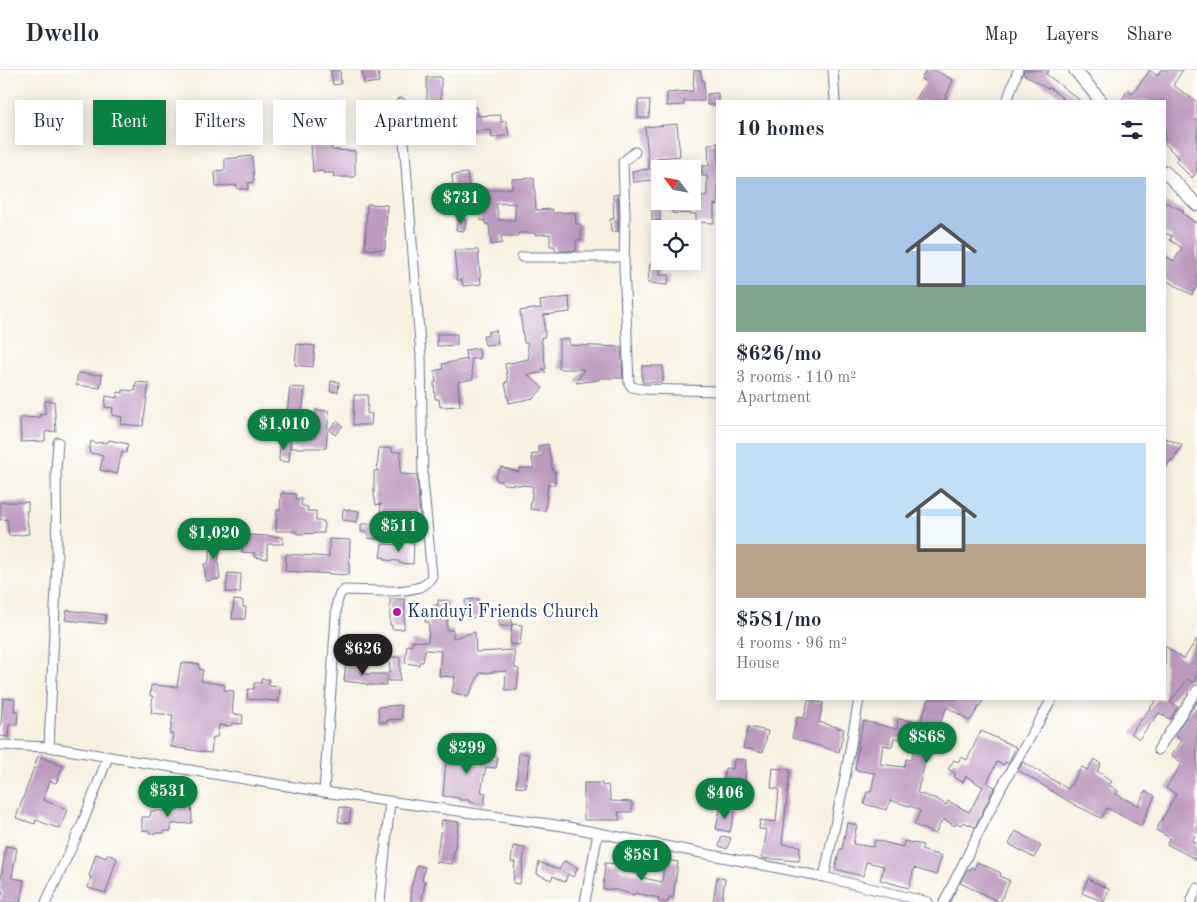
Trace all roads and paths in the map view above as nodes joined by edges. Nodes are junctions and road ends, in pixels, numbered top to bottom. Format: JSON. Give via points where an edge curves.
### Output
{"nodes":[{"id":1,"x":833,"y":70,"type":"edge"},
{"id":2,"x":1018,"y":70,"type":"edge"},
{"id":3,"x":1075,"y":70,"type":"edge"},
{"id":4,"x":835,"y":100,"type":"edge"},
{"id":5,"x":1007,"y":100,"type":"edge"},
{"id":6,"x":1100,"y":100,"type":"edge"},
{"id":7,"x":404,"y":145,"type":"edge"},
{"id":8,"x":636,"y":152,"type":"dead end"},
{"id":9,"x":1166,"y":175,"type":"edge"},
{"id":10,"x":1197,"y":205,"type":"edge"},
{"id":11,"x":522,"y":257,"type":"dead end"},
{"id":12,"x":624,"y":257,"type":"junction"},
{"id":13,"x":716,"y":391,"type":"edge"},
{"id":14,"x":58,"y":442,"type":"dead end"},
{"id":15,"x":1197,"y":690,"type":"edge"},
{"id":16,"x":859,"y":700,"type":"edge"},
{"id":17,"x":1051,"y":700,"type":"edge"},
{"id":18,"x":0,"y":745,"type":"edge"},
{"id":19,"x":49,"y":747,"type":"junction"},
{"id":20,"x":1158,"y":750,"type":"dead end"},
{"id":21,"x":108,"y":757,"type":"junction"},
{"id":22,"x":324,"y":792,"type":"junction"},
{"id":23,"x":390,"y":801,"type":"junction"},
{"id":24,"x":598,"y":833,"type":"junction"},
{"id":25,"x":824,"y":877,"type":"junction"},
{"id":26,"x":1197,"y":888,"type":"edge"},
{"id":27,"x":918,"y":900,"type":"edge"},
{"id":28,"x":46,"y":902,"type":"edge"},
{"id":29,"x":380,"y":902,"type":"edge"},
{"id":30,"x":585,"y":902,"type":"edge"},
{"id":31,"x":928,"y":902,"type":"edge"},
{"id":32,"x":944,"y":902,"type":"edge"},
{"id":33,"x":1190,"y":902,"type":"edge"}],
"edges":[{"from":1,"to":4,"type":"street"},
{"from":2,"to":5,"type":"street"},
{"from":3,"to":6,"type":"street"},
{"from":7,"to":22,"type":"street","via":[[421,356],[423,480],[432,576],[420,587],[345,590],[340,594]]},
{"from":8,"to":12,"type":"street","via":[[623,162]]},
{"from":9,"to":10,"type":"street"},
{"from":11,"to":12,"type":"street"},
{"from":12,"to":13,"type":"street","via":[[629,383],[641,389]]},
{"from":14,"to":19,"type":"street"},
{"from":15,"to":20,"type":"street"},
{"from":16,"to":25,"type":"street"},
{"from":17,"to":32,"type":"street","via":[[1002,786]]},
{"from":18,"to":19,"type":"street"},
{"from":19,"to":21,"type":"street"},
{"from":21,"to":22,"type":"street"},
{"from":21,"to":28,"type":"street","via":[[81,827]]},
{"from":22,"to":23,"type":"street"},
{"from":23,"to":24,"type":"street"},
{"from":23,"to":29,"type":"street"},
{"from":24,"to":25,"type":"street"},
{"from":24,"to":30,"type":"street"},
{"from":25,"to":27,"type":"street"},
{"from":26,"to":33,"type":"street"},
{"from":27,"to":31,"type":"street"}]}
